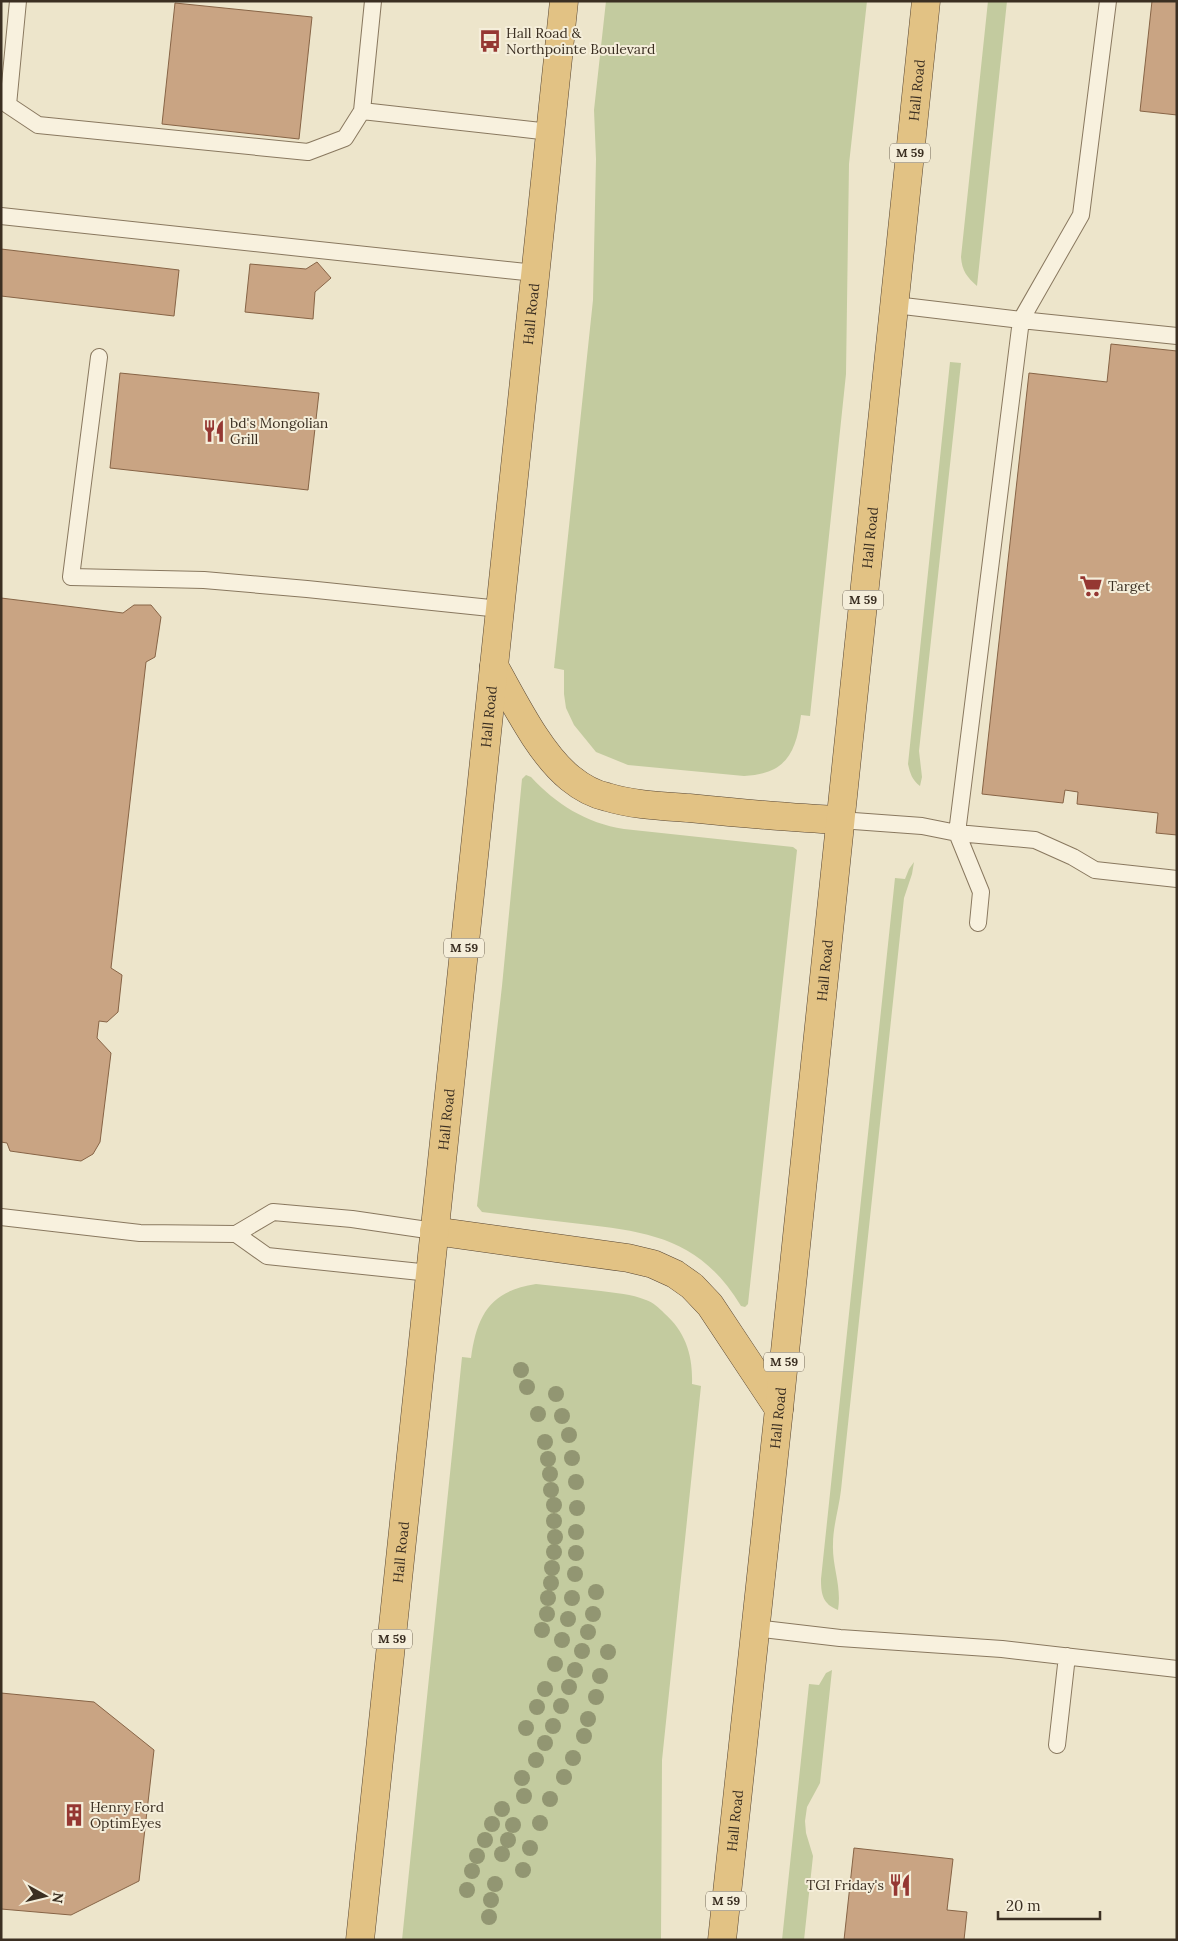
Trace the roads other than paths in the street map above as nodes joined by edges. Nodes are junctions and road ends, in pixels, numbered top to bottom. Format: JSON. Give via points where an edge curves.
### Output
{"nodes":[{"id":1,"x":18,"y":1,"type":"edge"},
{"id":2,"x":372,"y":1,"type":"edge"},
{"id":3,"x":564,"y":1,"type":"edge"},
{"id":4,"x":926,"y":1,"type":"edge"},
{"id":5,"x":1108,"y":1,"type":"edge"},
{"id":6,"x":362,"y":111,"type":"junction"},
{"id":7,"x":550,"y":132,"type":"junction"},
{"id":8,"x":1,"y":216,"type":"edge"},
{"id":9,"x":535,"y":273,"type":"junction"},
{"id":10,"x":895,"y":305,"type":"junction"},
{"id":11,"x":1021,"y":320,"type":"junction"},
{"id":12,"x":1177,"y":336,"type":"edge"},
{"id":13,"x":99,"y":357,"type":"dead end"},
{"id":14,"x":500,"y":609,"type":"junction"},
{"id":15,"x":494,"y":666,"type":"junction"},
{"id":16,"x":840,"y":820,"type":"junction"},
{"id":17,"x":957,"y":833,"type":"junction"},
{"id":18,"x":1177,"y":878,"type":"edge"},
{"id":19,"x":978,"y":923,"type":"dead end"},
{"id":20,"x":1,"y":1217,"type":"edge"},
{"id":21,"x":434,"y":1230,"type":"junction"},
{"id":22,"x":236,"y":1234,"type":"junction"},
{"id":23,"x":430,"y":1273,"type":"junction"},
{"id":24,"x":779,"y":1409,"type":"junction"},
{"id":25,"x":755,"y":1628,"type":"junction"},
{"id":26,"x":1067,"y":1656,"type":"junction"},
{"id":27,"x":1177,"y":1669,"type":"edge"},
{"id":28,"x":1057,"y":1745,"type":"dead end"},
{"id":29,"x":360,"y":1940,"type":"edge"},
{"id":30,"x":722,"y":1940,"type":"edge"}],
"edges":[{"from":1,"to":6,"type":"lane","via":[[8,104],[38,125],[308,152],[345,138]]},
{"from":2,"to":6,"type":"lane"},
{"from":3,"to":7,"type":"highway","name":"Hall Road","number":"M 59"},
{"from":4,"to":10,"type":"highway","name":"Hall Road","number":"M 59"},
{"from":5,"to":11,"type":"lane","via":[[1081,215]]},
{"from":6,"to":7,"type":"lane"},
{"from":7,"to":9,"type":"highway","name":"Hall Road","number":"M 59"},
{"from":8,"to":9,"type":"lane"},
{"from":9,"to":14,"type":"highway","name":"Hall Road","number":"M 59"},
{"from":10,"to":11,"type":"lane"},
{"from":10,"to":16,"type":"highway","name":"Hall Road","number":"M 59"},
{"from":11,"to":12,"type":"lane"},
{"from":11,"to":17,"type":"lane"},
{"from":13,"to":14,"type":"lane","via":[[71,577],[204,580]]},
{"from":14,"to":15,"type":"highway","name":"Hall Road","number":"M 59"},
{"from":15,"to":16,"type":"highway","via":[[550,758],[586,789],[631,802]]},
{"from":15,"to":21,"type":"highway","name":"Hall Road","number":"M 59"},
{"from":16,"to":17,"type":"lane","via":[[922,826]]},
{"from":16,"to":24,"type":"highway","name":"Hall Road","number":"M 59"},
{"from":17,"to":18,"type":"lane","via":[[1035,840],[1096,870]]},
{"from":17,"to":19,"type":"lane","via":[[981,892]]},
{"from":20,"to":22,"type":"lane","via":[[140,1233]]},
{"from":21,"to":22,"type":"lane","via":[[272,1212]]},
{"from":21,"to":23,"type":"highway","name":"Hall Road","number":"M 59"},
{"from":21,"to":24,"type":"highway","via":[[628,1258],[675,1274],[710,1305]]},
{"from":22,"to":23,"type":"lane","via":[[267,1256]]},
{"from":23,"to":29,"type":"highway","name":"Hall Road","number":"M 59"},
{"from":24,"to":25,"type":"highway","name":"Hall Road","number":"M 59"},
{"from":25,"to":26,"type":"lane"},
{"from":25,"to":30,"type":"highway","name":"Hall Road","number":"M 59"},
{"from":26,"to":27,"type":"lane"},
{"from":26,"to":28,"type":"lane"}]}
